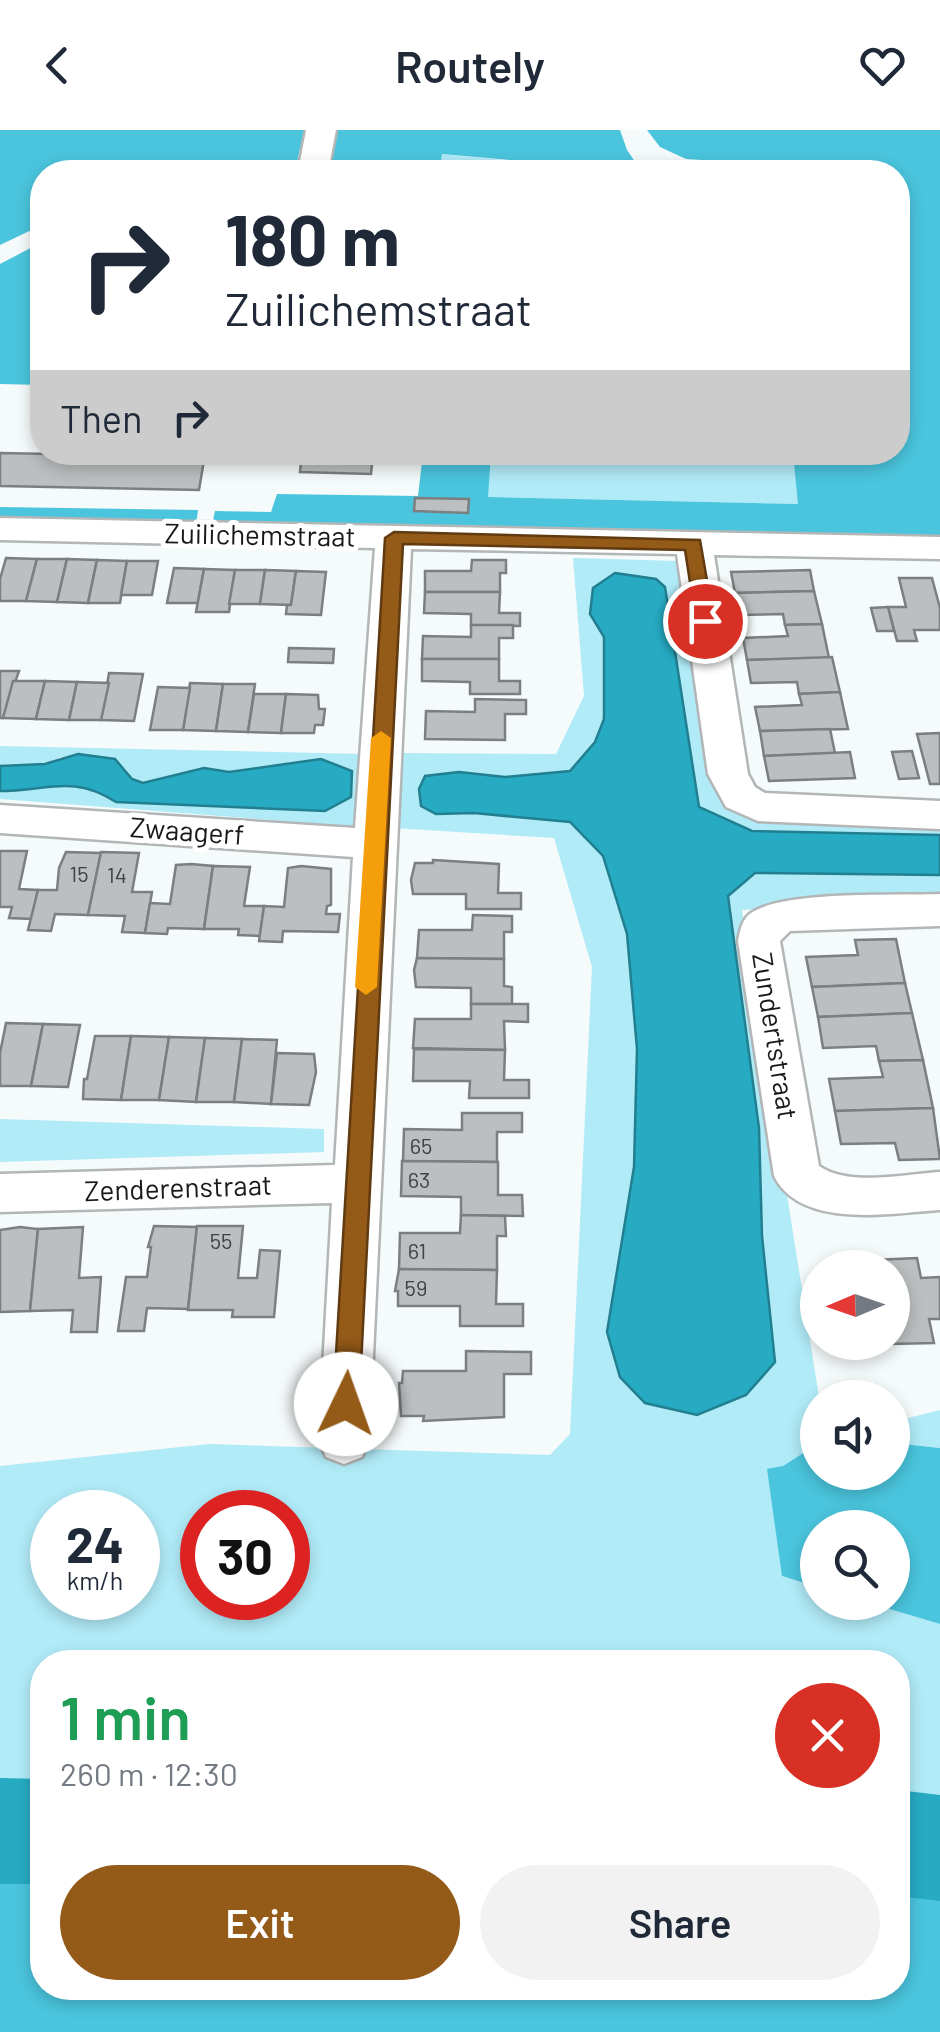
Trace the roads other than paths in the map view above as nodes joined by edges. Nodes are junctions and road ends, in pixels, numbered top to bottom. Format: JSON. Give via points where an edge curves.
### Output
{"nodes":[{"id":1,"x":321,"y":130,"type":"edge"},
{"id":2,"x":315,"y":160,"type":"edge"},
{"id":3,"x":0,"y":529,"type":"edge"},
{"id":4,"x":394,"y":538,"type":"junction"},
{"id":5,"x":694,"y":544,"type":"junction"},
{"id":6,"x":940,"y":548,"type":"edge"},
{"id":7,"x":940,"y":815,"type":"edge"},
{"id":8,"x":0,"y":819,"type":"edge"},
{"id":9,"x":374,"y":844,"type":"junction"},
{"id":10,"x":940,"y":910,"type":"edge"},
{"id":11,"x":356,"y":1183,"type":"junction"},
{"id":12,"x":940,"y":1191,"type":"edge"},
{"id":13,"x":0,"y":1193,"type":"edge"},
{"id":14,"x":344,"y":1442,"type":"dead end"}],
"edges":[{"from":1,"to":2,"type":"street"},
{"from":3,"to":4,"type":"street","name":"Zuilichemstraat"},
{"from":4,"to":5,"type":"street","name":"Zuilichemstraat"},
{"from":4,"to":9,"type":"street"},
{"from":5,"to":6,"type":"street","name":"Zuilichemstraat"},
{"from":5,"to":7,"type":"street","via":[[728,774],[740,797],[785,810]]},
{"from":8,"to":9,"type":"street","name":"Zwaagerf"},
{"from":9,"to":11,"type":"street"},
{"from":10,"to":12,"type":"street","name":"Zundertstraat","via":[[784,916],[762,926],[759,942],[796,1176],[829,1194]]},
{"from":11,"to":13,"type":"street","name":"Zenderenstraat"},
{"from":11,"to":14,"type":"street"}]}
